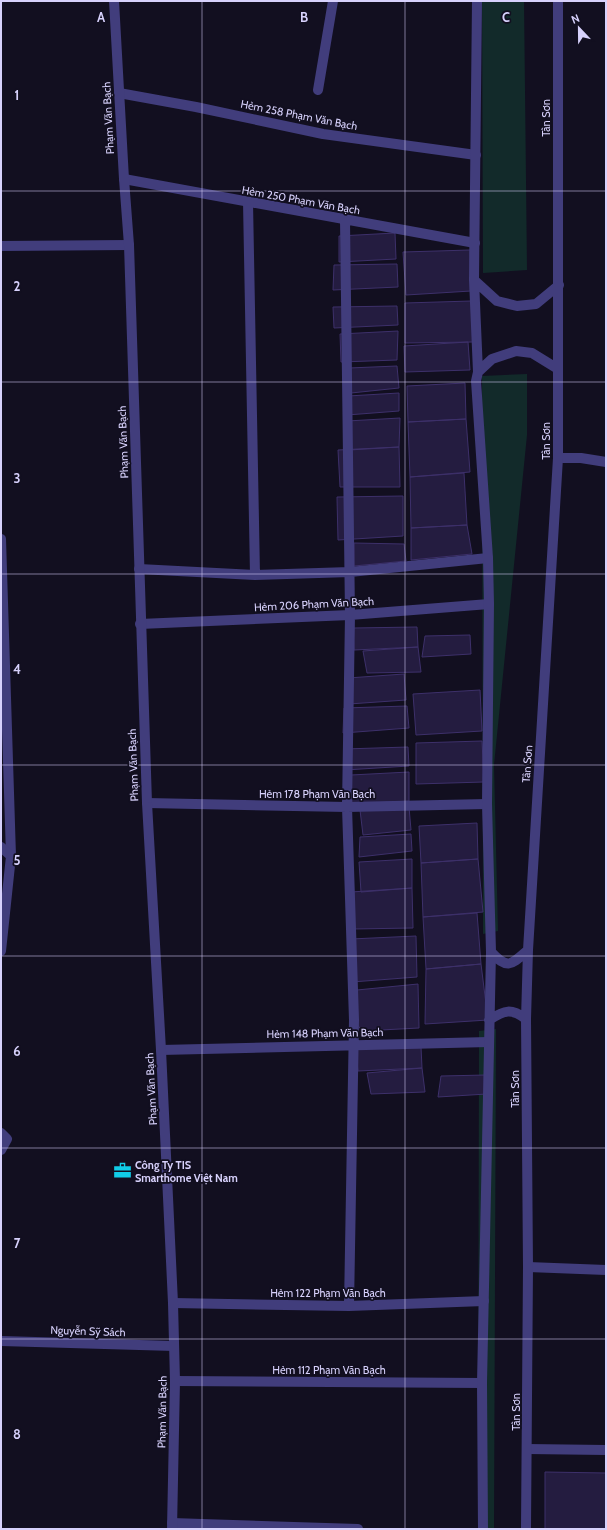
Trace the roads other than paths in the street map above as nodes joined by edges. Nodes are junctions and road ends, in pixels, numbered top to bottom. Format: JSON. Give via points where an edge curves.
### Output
{"nodes":[{"id":1,"x":114,"y":1,"type":"edge"},
{"id":2,"x":333,"y":1,"type":"edge"},
{"id":3,"x":477,"y":1,"type":"edge"},
{"id":4,"x":558,"y":1,"type":"edge"},
{"id":5,"x":318,"y":90,"type":"dead end"},
{"id":6,"x":119,"y":93,"type":"junction"},
{"id":7,"x":476,"y":155,"type":"junction"},
{"id":8,"x":124,"y":179,"type":"junction"},
{"id":9,"x":248,"y":202,"type":"junction"},
{"id":10,"x":344,"y":220,"type":"junction"},
{"id":11,"x":475,"y":244,"type":"junction"},
{"id":12,"x":129,"y":245,"type":"junction"},
{"id":13,"x":1,"y":246,"type":"edge"},
{"id":14,"x":474,"y":280,"type":"junction"},
{"id":15,"x":559,"y":286,"type":"junction"},
{"id":16,"x":558,"y":370,"type":"junction"},
{"id":17,"x":478,"y":372,"type":"junction"},
{"id":18,"x":558,"y":458,"type":"junction"},
{"id":19,"x":606,"y":462,"type":"edge"},
{"id":20,"x":1,"y":539,"type":"edge"},
{"id":21,"x":488,"y":558,"type":"junction"},
{"id":22,"x":139,"y":569,"type":"junction"},
{"id":23,"x":350,"y":572,"type":"junction"},
{"id":24,"x":255,"y":575,"type":"junction"},
{"id":25,"x":489,"y":604,"type":"junction"},
{"id":26,"x":350,"y":615,"type":"junction"},
{"id":27,"x":140,"y":624,"type":"junction"},
{"id":28,"x":146,"y":804,"type":"junction"},
{"id":29,"x":487,"y":804,"type":"junction"},
{"id":30,"x":347,"y":807,"type":"junction"},
{"id":31,"x":1,"y":847,"type":"edge"},
{"id":32,"x":11,"y":856,"type":"junction"},
{"id":33,"x":528,"y":950,"type":"junction"},
{"id":34,"x":1,"y":951,"type":"edge"},
{"id":35,"x":491,"y":952,"type":"junction"},
{"id":36,"x":526,"y":1019,"type":"junction"},
{"id":37,"x":489,"y":1020,"type":"junction"},
{"id":38,"x":489,"y":1042,"type":"junction"},
{"id":39,"x":354,"y":1044,"type":"junction"},
{"id":40,"x":161,"y":1050,"type":"junction"},
{"id":41,"x":1,"y":1134,"type":"edge"},
{"id":42,"x":1,"y":1150,"type":"edge"},
{"id":43,"x":528,"y":1267,"type":"junction"},
{"id":44,"x":606,"y":1270,"type":"edge"},
{"id":45,"x":484,"y":1301,"type":"junction"},
{"id":46,"x":173,"y":1303,"type":"junction"},
{"id":47,"x":349,"y":1306,"type":"junction"},
{"id":48,"x":1,"y":1341,"type":"edge"},
{"id":49,"x":174,"y":1346,"type":"junction"},
{"id":50,"x":175,"y":1381,"type":"junction"},
{"id":51,"x":482,"y":1383,"type":"junction"},
{"id":52,"x":528,"y":1449,"type":"junction"},
{"id":53,"x":606,"y":1450,"type":"edge"},
{"id":54,"x":172,"y":1526,"type":"edge"},
{"id":55,"x":358,"y":1529,"type":"edge"},
{"id":56,"x":483,"y":1529,"type":"edge"},
{"id":57,"x":526,"y":1529,"type":"edge"}],
"edges":[{"from":1,"to":6,"type":"street","name":"Phạm Văn Bạch"},
{"from":2,"to":5,"type":"street"},
{"from":3,"to":7,"type":"street"},
{"from":4,"to":15,"type":"street","name":"Tân Sơn"},
{"from":6,"to":7,"type":"street","name":"Hẻm 258 Phạm Văn Bạch","via":[[323,134]]},
{"from":6,"to":8,"type":"street","name":"Phạm Văn Bạch"},
{"from":7,"to":11,"type":"street"},
{"from":8,"to":9,"type":"street","name":"Hẻm 250 Phạm Văn Bạch"},
{"from":8,"to":12,"type":"street","name":"Phạm Văn Bạch"},
{"from":9,"to":10,"type":"street","name":"Hẻm 250 Phạm Văn Bạch"},
{"from":9,"to":24,"type":"street"},
{"from":10,"to":11,"type":"street","name":"Hẻm 250 Phạm Văn Bạch"},
{"from":10,"to":23,"type":"street"},
{"from":11,"to":14,"type":"street"},
{"from":12,"to":13,"type":"street"},
{"from":12,"to":22,"type":"street","name":"Phạm Văn Bạch"},
{"from":14,"to":15,"type":"street","via":[[497,301],[517,306],[536,304]]},
{"from":14,"to":17,"type":"street"},
{"from":15,"to":16,"type":"street","name":"Tân Sơn"},
{"from":16,"to":17,"type":"street","via":[[532,353],[516,351],[492,359]]},
{"from":16,"to":18,"type":"street","name":"Tân Sơn"},
{"from":17,"to":21,"type":"street","via":[[476,381]]},
{"from":18,"to":19,"type":"street"},
{"from":18,"to":33,"type":"street","name":"Tân Sơn"},
{"from":20,"to":32,"type":"street"},
{"from":21,"to":23,"type":"street"},
{"from":21,"to":25,"type":"street"},
{"from":22,"to":24,"type":"street"},
{"from":22,"to":27,"type":"street","name":"Phạm Văn Bạch"},
{"from":23,"to":24,"type":"street"},
{"from":23,"to":26,"type":"street"},
{"from":25,"to":26,"type":"street","name":"Hẻm 206 Phạm Văn Bạch"},
{"from":25,"to":29,"type":"street"},
{"from":26,"to":27,"type":"street","name":"Hẻm 206 Phạm Văn Bạch"},
{"from":26,"to":30,"type":"street"},
{"from":27,"to":28,"type":"street","name":"Phạm Văn Bạch"},
{"from":28,"to":30,"type":"street","name":"Hẻm 178 Phạm Văn Bạch"},
{"from":28,"to":40,"type":"street","name":"Phạm Văn Bạch"},
{"from":29,"to":30,"type":"street","name":"Hẻm 178 Phạm Văn Bạch"},
{"from":29,"to":35,"type":"street"},
{"from":30,"to":39,"type":"street"},
{"from":31,"to":32,"type":"street"},
{"from":32,"to":34,"type":"street"},
{"from":33,"to":35,"type":"street","via":[[510,964],[500,962]]},
{"from":33,"to":36,"type":"street","name":"Tân Sơn"},
{"from":35,"to":37,"type":"street"},
{"from":36,"to":37,"type":"street","via":[[516,1012],[507,1011]]},
{"from":36,"to":43,"type":"street","name":"Tân Sơn"},
{"from":37,"to":38,"type":"street"},
{"from":38,"to":39,"type":"street","name":"Hẻm 148 Phạm Văn Bạch"},
{"from":38,"to":45,"type":"street"},
{"from":39,"to":40,"type":"street","name":"Hẻm 148 Phạm Văn Bạch"},
{"from":39,"to":47,"type":"street"},
{"from":40,"to":46,"type":"street","name":"Phạm Văn Bạch"},
{"from":41,"to":42,"type":"street","via":[[7,1139]]},
{"from":43,"to":44,"type":"street"},
{"from":43,"to":52,"type":"street","name":"Tân Sơn"},
{"from":45,"to":47,"type":"street","name":"Hẻm 122 Phạm Văn Bạch"},
{"from":45,"to":51,"type":"street"},
{"from":46,"to":47,"type":"street","name":"Hẻm 122 Phạm Văn Bạch"},
{"from":46,"to":49,"type":"street","name":"Phạm Văn Bạch"},
{"from":48,"to":49,"type":"street","name":"Nguyễn Sỹ Sách"},
{"from":49,"to":50,"type":"street","name":"Phạm Văn Bạch"},
{"from":50,"to":51,"type":"street","name":"Hẻm 112 Phạm Văn Bạch"},
{"from":50,"to":54,"type":"street","name":"Phạm Văn Bạch"},
{"from":51,"to":56,"type":"street"},
{"from":52,"to":53,"type":"street"},
{"from":52,"to":57,"type":"street","name":"Tân Sơn"},
{"from":54,"to":55,"type":"street"}]}
